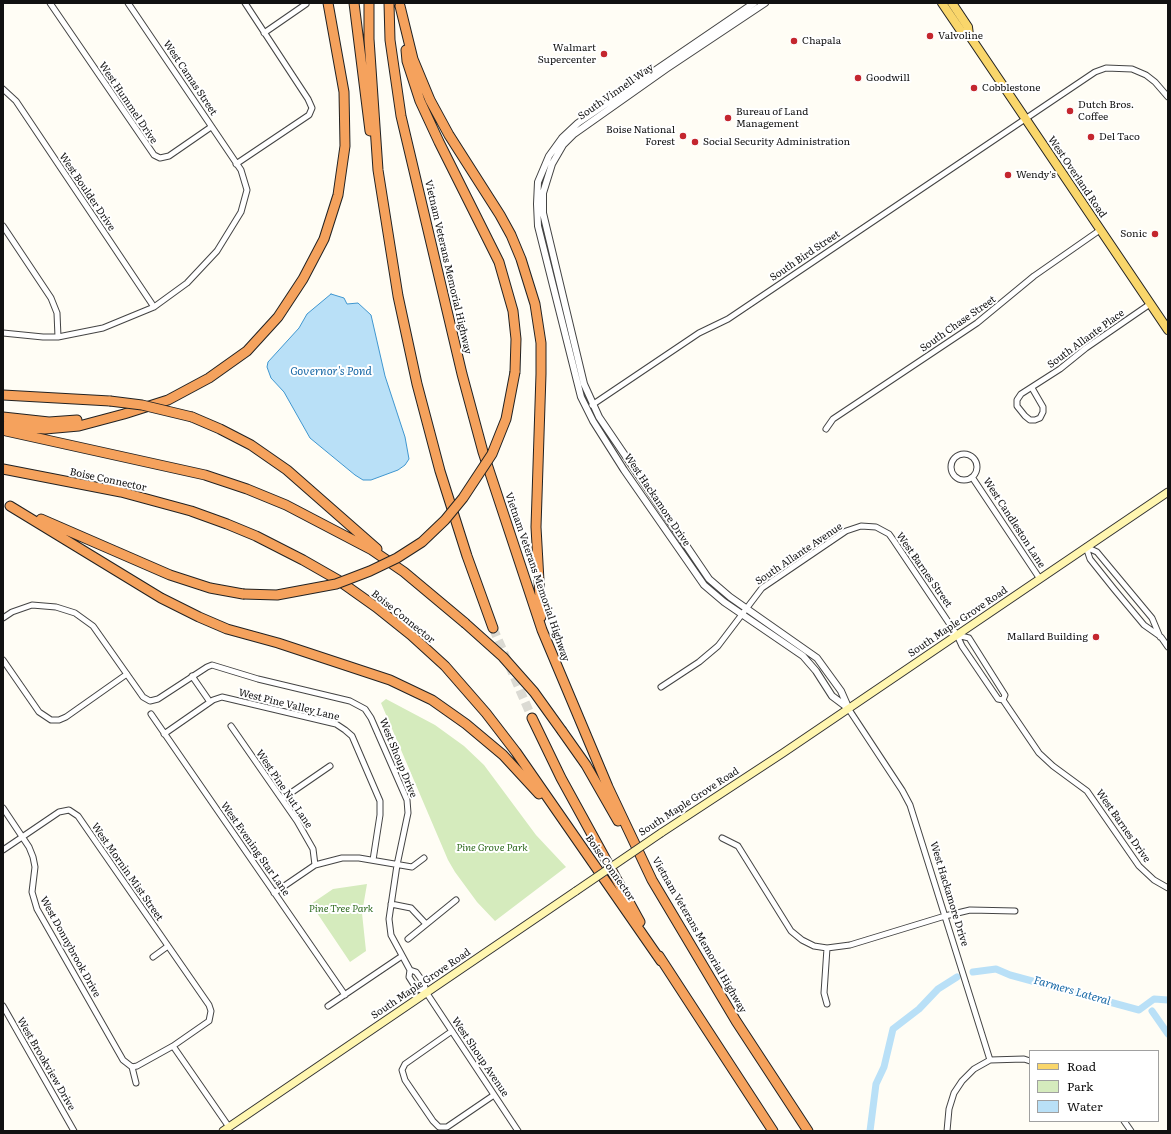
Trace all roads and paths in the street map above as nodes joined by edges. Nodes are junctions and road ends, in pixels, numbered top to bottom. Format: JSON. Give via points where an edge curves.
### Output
{"nodes":[{"id":1,"x":50,"y":3,"type":"edge"},
{"id":2,"x":128,"y":3,"type":"edge"},
{"id":3,"x":244,"y":3,"type":"edge"},
{"id":4,"x":328,"y":3,"type":"edge"},
{"id":5,"x":354,"y":3,"type":"edge"},
{"id":6,"x":369,"y":3,"type":"edge"},
{"id":7,"x":389,"y":3,"type":"edge"},
{"id":8,"x":754,"y":3,"type":"edge"},
{"id":9,"x":765,"y":3,"type":"edge"},
{"id":10,"x":942,"y":3,"type":"edge"},
{"id":11,"x":952,"y":3,"type":"edge"},
{"id":12,"x":306,"y":4,"type":"dead end"},
{"id":13,"x":400,"y":4,"type":"edge"},
{"id":14,"x":264,"y":32,"type":"junction"},
{"id":15,"x":969,"y":35,"type":"junction"},
{"id":16,"x":3,"y":89,"type":"edge"},
{"id":17,"x":1168,"y":97,"type":"edge"},
{"id":18,"x":613,"y":102,"type":"junction"},
{"id":19,"x":1025,"y":118,"type":"junction"},
{"id":20,"x":212,"y":127,"type":"junction"},
{"id":21,"x":236,"y":164,"type":"junction"},
{"id":22,"x":378,"y":170,"type":"junction"},
{"id":23,"x":3,"y":226,"type":"edge"},
{"id":24,"x":1100,"y":230,"type":"junction"},
{"id":25,"x":545,"y":240,"type":"joint"},
{"id":26,"x":1150,"y":304,"type":"junction"},
{"id":27,"x":154,"y":307,"type":"junction"},
{"id":28,"x":568,"y":327,"type":"junction"},
{"id":29,"x":1168,"y":330,"type":"edge"},
{"id":30,"x":3,"y":333,"type":"edge"},
{"id":31,"x":58,"y":336,"type":"junction"},
{"id":32,"x":1032,"y":388,"type":"junction"},
{"id":33,"x":3,"y":395,"type":"edge"},
{"id":34,"x":592,"y":405,"type":"junction"},
{"id":35,"x":124,"y":414,"type":"junction"},
{"id":36,"x":3,"y":416,"type":"edge"},
{"id":37,"x":3,"y":426,"type":"edge"},
{"id":38,"x":826,"y":429,"type":"dead end"},
{"id":39,"x":3,"y":430,"type":"edge"},
{"id":40,"x":3,"y":469,"type":"edge"},
{"id":41,"x":972,"y":477,"type":"junction"},
{"id":42,"x":1168,"y":492,"type":"edge"},
{"id":43,"x":6,"y":504,"type":"edge"},
{"id":44,"x":868,"y":525,"type":"joint"},
{"id":45,"x":1086,"y":547,"type":"junction"},
{"id":46,"x":404,"y":572,"type":"junction"},
{"id":47,"x":1040,"y":579,"type":"junction"},
{"id":48,"x":746,"y":608,"type":"junction"},
{"id":49,"x":742,"y":615,"type":"junction"},
{"id":50,"x":3,"y":618,"type":"edge"},
{"id":51,"x":493,"y":628,"type":"tunnel mouth"},
{"id":52,"x":542,"y":630,"type":"junction"},
{"id":53,"x":957,"y":634,"type":"junction"},
{"id":54,"x":1160,"y":638,"type":"junction"},
{"id":55,"x":1168,"y":647,"type":"edge"},
{"id":56,"x":3,"y":660,"type":"edge"},
{"id":57,"x":127,"y":674,"type":"junction"},
{"id":58,"x":192,"y":676,"type":"junction"},
{"id":59,"x":662,"y":687,"type":"dead end"},
{"id":60,"x":1003,"y":700,"type":"junction"},
{"id":61,"x":210,"y":702,"type":"junction"},
{"id":62,"x":848,"y":708,"type":"junction"},
{"id":63,"x":151,"y":714,"type":"dead end"},
{"id":64,"x":532,"y":718,"type":"tunnel mouth"},
{"id":65,"x":231,"y":726,"type":"dead end"},
{"id":66,"x":164,"y":734,"type":"junction"},
{"id":67,"x":330,"y":766,"type":"dead end"},
{"id":68,"x":282,"y":799,"type":"junction"},
{"id":69,"x":3,"y":808,"type":"edge"},
{"id":70,"x":563,"y":821,"type":"junction"},
{"id":71,"x":22,"y":837,"type":"junction"},
{"id":72,"x":722,"y":838,"type":"dead end"},
{"id":73,"x":3,"y":850,"type":"edge"},
{"id":74,"x":424,"y":858,"type":"dead end"},
{"id":75,"x":373,"y":860,"type":"junction"},
{"id":76,"x":315,"y":865,"type":"junction"},
{"id":77,"x":397,"y":865,"type":"junction"},
{"id":78,"x":652,"y":880,"type":"junction"},
{"id":79,"x":1168,"y":888,"type":"edge"},
{"id":80,"x":274,"y":893,"type":"junction"},
{"id":81,"x":456,"y":900,"type":"dead end"},
{"id":82,"x":391,"y":904,"type":"junction"},
{"id":83,"x":1015,"y":911,"type":"dead end"},
{"id":84,"x":945,"y":916,"type":"junction"},
{"id":85,"x":426,"y":924,"type":"junction"},
{"id":86,"x":408,"y":939,"type":"dead end"},
{"id":87,"x":168,"y":946,"type":"junction"},
{"id":88,"x":827,"y":948,"type":"junction"},
{"id":89,"x":402,"y":956,"type":"junction"},
{"id":90,"x":152,"y":957,"type":"dead end"},
{"id":91,"x":661,"y":960,"type":"junction"},
{"id":92,"x":410,"y":970,"type":"junction"},
{"id":93,"x":426,"y":992,"type":"junction"},
{"id":94,"x":345,"y":995,"type":"junction"},
{"id":95,"x":827,"y":1004,"type":"dead end"},
{"id":96,"x":3,"y":1006,"type":"edge"},
{"id":97,"x":328,"y":1006,"type":"dead end"},
{"id":98,"x":452,"y":1031,"type":"junction"},
{"id":99,"x":173,"y":1046,"type":"junction"},
{"id":100,"x":990,"y":1060,"type":"junction"},
{"id":101,"x":1029,"y":1061,"type":"edge"},
{"id":102,"x":132,"y":1067,"type":"junction"},
{"id":103,"x":136,"y":1083,"type":"dead end"},
{"id":104,"x":494,"y":1095,"type":"junction"},
{"id":105,"x":1125,"y":1122,"type":"edge"},
{"id":106,"x":226,"y":1129,"type":"edge"},
{"id":107,"x":74,"y":1131,"type":"edge"},
{"id":108,"x":518,"y":1131,"type":"edge"},
{"id":109,"x":774,"y":1131,"type":"edge"},
{"id":110,"x":808,"y":1131,"type":"edge"},
{"id":111,"x":947,"y":1131,"type":"edge"},
{"id":112,"x":1131,"y":1131,"type":"edge"}],
"edges":[{"from":1,"to":20,"type":"street","name":"West Hummel Drive","via":[[154,155],[160,158],[169,156]]},
{"from":2,"to":20,"type":"street","name":"West Camas Street"},
{"from":3,"to":14,"type":"street"},
{"from":4,"to":35,"type":"highway","via":[[344,92],[345,146],[338,195],[324,239],[303,279],[278,317],[247,351],[209,378],[168,400]]},
{"from":5,"to":22,"type":"highway","via":[[367,113]]},
{"from":6,"to":22,"type":"highway"},
{"from":7,"to":52,"type":"highway","name":"Vietnam Veterans Memorial Highway","via":[[390,40],[401,116],[462,374],[482,452]]},
{"from":8,"to":18,"type":"street","name":"South Vinnell Way"},
{"from":9,"to":18,"type":"street","name":"South Vinnell Way"},
{"from":10,"to":15,"type":"main road","name":"West Overland Road","via":[[960,31]]},
{"from":11,"to":15,"type":"main road","name":"West Overland Road","via":[[968,27]]},
{"from":12,"to":14,"type":"street"},
{"from":13,"to":43,"type":"highway","bridge":true,"via":[[407,61],[420,101],[438,142],[490,240],[502,269],[513,311],[516,339],[515,372],[506,418],[492,454],[463,498],[422,542],[391,562],[336,584],[277,595],[243,594],[210,588],[170,575]]},
{"from":13,"to":52,"type":"highway","via":[[414,59],[430,100],[500,215],[521,259],[534,304],[541,351],[536,527]]},
{"from":14,"to":21,"type":"street","via":[[312,108],[309,116]]},
{"from":15,"to":19,"type":"main road","name":"West Overland Road"},
{"from":16,"to":27,"type":"street","name":"West Boulder Drive","via":[[16,102]]},
{"from":17,"to":19,"type":"street","name":"South Bird Street","via":[[1150,78],[1132,69],[1106,68],[1095,72]]},
{"from":18,"to":25,"type":"street","name":"South Vinnell Way","via":[[563,145],[552,164],[543,193]]},
{"from":19,"to":24,"type":"main road","name":"West Overland Road"},
{"from":19,"to":34,"type":"street","name":"South Bird Street","via":[[728,319],[699,333]]},
{"from":20,"to":21,"type":"street","name":"West Camas Street"},
{"from":21,"to":27,"type":"street","name":"West Camas Street","via":[[241,170],[247,190],[241,212],[217,251],[186,283]]},
{"from":22,"to":51,"type":"highway","via":[[398,296],[428,427],[467,556]]},
{"from":23,"to":31,"type":"street","via":[[51,298],[57,314]]},
{"from":24,"to":26,"type":"main road","name":"West Overland Road"},
{"from":24,"to":38,"type":"street","name":"South Chase Street","via":[[1034,276],[977,323],[833,419]]},
{"from":25,"to":28,"type":"street","name":"West Hackamore Drive"},
{"from":26,"to":29,"type":"main road","name":"West Overland Road"},
{"from":26,"to":32,"type":"street","name":"South Allante Place"},
{"from":27,"to":31,"type":"street","name":"West Camas Street","via":[[103,328]]},
{"from":28,"to":34,"type":"street","name":"West Hackamore Drive"},
{"from":28,"to":49,"type":"street","name":"West Hackamore Drive","via":[[581,397],[593,421],[696,574],[712,593]]},
{"from":30,"to":31,"type":"street","name":"West Camas Street"},
{"from":32,"to":32,"type":"street","name":"South Allante Place","via":[[1021,394],[1017,400],[1017,406],[1030,420],[1040,418],[1043,412]]},
{"from":33,"to":46,"type":"highway","bridge":true,"via":[[142,405],[192,417],[220,429],[251,445],[287,470]]},
{"from":34,"to":48,"type":"street","name":"West Hackamore Drive","via":[[704,573],[716,586]]},
{"from":35,"to":36,"type":"highway","via":[[49,422]]},
{"from":35,"to":37,"type":"highway","via":[[79,426],[45,429]]},
{"from":39,"to":46,"type":"highway","via":[[162,464],[247,489],[309,516],[372,550]]},
{"from":40,"to":70,"type":"highway","name":"Boise Connector","via":[[121,492],[191,511],[256,536],[338,580],[411,635],[445,666],[516,752]]},
{"from":41,"to":41,"type":"street","name":"West Candleston Lane","via":[[977,469],[976,461],[969,455],[960,454],[951,467],[954,475],[961,480]]},
{"from":41,"to":47,"type":"street","name":"West Candleston Lane"},
{"from":42,"to":45,"type":"main road","name":"South Maple Grove Road"},
{"from":43,"to":70,"type":"highway","via":[[161,598],[199,617],[226,629],[278,643],[390,680],[432,700],[503,755]]},
{"from":44,"to":48,"type":"street","name":"South Allante Avenue","via":[[846,531],[768,584],[756,594]]},
{"from":44,"to":53,"type":"street","name":"West Barnes Street","via":[[883,530],[894,541]]},
{"from":45,"to":47,"type":"main road","name":"South Maple Grove Road"},
{"from":45,"to":54,"type":"street","via":[[1090,558],[1114,589],[1144,625]]},
{"from":45,"to":54,"type":"street","via":[[1098,552],[1152,618]]},
{"from":46,"to":78,"type":"highway","bridge":true,"via":[[503,657],[524,680],[586,765]]},
{"from":47,"to":53,"type":"main road","name":"South Maple Grove Road"},
{"from":48,"to":49,"type":"street"},
{"from":48,"to":62,"type":"street","name":"West Hackamore Drive","via":[[817,658],[841,691]]},
{"from":49,"to":59,"type":"street","via":[[709,654]]},
{"from":49,"to":62,"type":"street","name":"West Hackamore Drive","via":[[804,656],[832,696]]},
{"from":50,"to":57,"type":"street","via":[[32,605],[56,607],[75,613],[93,626]]},
{"from":52,"to":78,"type":"highway","name":"Vietnam Veterans Memorial Highway","via":[[608,787]]},
{"from":53,"to":60,"type":"street","name":"West Barnes Drive","via":[[960,644],[998,698]]},
{"from":53,"to":60,"type":"street","name":"West Barnes Drive","via":[[968,638],[1005,695]]},
{"from":53,"to":62,"type":"main road","name":"South Maple Grove Road"},
{"from":54,"to":55,"type":"street"},
{"from":56,"to":57,"type":"street","via":[[39,712],[51,720],[66,717]]},
{"from":57,"to":58,"type":"street","via":[[143,697],[150,701],[158,699]]},
{"from":58,"to":61,"type":"street"},
{"from":58,"to":77,"type":"street","name":"West Shoup Drive","via":[[212,665],[350,701],[365,709],[407,800],[408,813]]},
{"from":60,"to":79,"type":"street","name":"West Barnes Drive","via":[[1039,752],[1053,766],[1087,791],[1139,866],[1154,880]]},
{"from":61,"to":66,"type":"street"},
{"from":61,"to":75,"type":"street","name":"West Pine Valley Lane","via":[[222,698],[336,724],[352,736],[380,801]]},
{"from":62,"to":84,"type":"street","name":"West Hackamore Drive","via":[[910,805]]},
{"from":62,"to":93,"type":"main road","name":"South Maple Grove Road","bridge":true},
{"from":63,"to":66,"type":"street","name":"West Evening Star Lane"},
{"from":64,"to":91,"type":"highway","via":[[561,778]]},
{"from":65,"to":68,"type":"street","name":"West Pine Nut Lane"},
{"from":66,"to":80,"type":"street","name":"West Evening Star Lane"},
{"from":67,"to":68,"type":"street"},
{"from":68,"to":76,"type":"street","name":"West Pine Nut Lane","via":[[312,849]]},
{"from":69,"to":71,"type":"street","name":"West Donnybrook Drive"},
{"from":70,"to":91,"type":"highway","name":"Boise Connector"},
{"from":71,"to":73,"type":"street"},
{"from":71,"to":87,"type":"street","name":"West Mornin Mist Street","via":[[59,812],[69,810],[78,816]]},
{"from":71,"to":102,"type":"street","name":"West Donnybrook Drive","via":[[34,862],[32,892],[37,909],[123,1060]]},
{"from":72,"to":88,"type":"street","via":[[738,846],[791,931],[814,946]]},
{"from":74,"to":77,"type":"street","via":[[412,867]]},
{"from":75,"to":76,"type":"street","via":[[342,858]]},
{"from":75,"to":77,"type":"street"},
{"from":76,"to":80,"type":"street"},
{"from":77,"to":82,"type":"street","name":"West Shoup Drive"},
{"from":78,"to":110,"type":"highway","name":"Vietnam Veterans Memorial Highway","via":[[736,1021]]},
{"from":80,"to":94,"type":"street","name":"West Evening Star Lane"},
{"from":81,"to":85,"type":"street"},
{"from":82,"to":85,"type":"street","via":[[411,908]]},
{"from":82,"to":89,"type":"street","name":"West Shoup Drive","via":[[391,935]]},
{"from":83,"to":84,"type":"street","via":[[970,910]]},
{"from":84,"to":88,"type":"street","via":[[850,945]]},
{"from":84,"to":100,"type":"street","name":"West Hackamore Drive"},
{"from":85,"to":86,"type":"street"},
{"from":87,"to":90,"type":"street"},
{"from":87,"to":99,"type":"street","name":"West Mornin Mist Street","via":[[211,1011],[205,1026]]},
{"from":88,"to":95,"type":"street","via":[[824,993]]},
{"from":89,"to":92,"type":"street","name":"West Shoup Drive"},
{"from":89,"to":94,"type":"street"},
{"from":91,"to":109,"type":"highway"},
{"from":92,"to":93,"type":"street","name":"West Shoup Avenue","via":[[416,972],[424,983]]},
{"from":92,"to":93,"type":"street","name":"West Shoup Avenue","via":[[409,977],[416,988]]},
{"from":93,"to":98,"type":"street","name":"West Shoup Avenue"},
{"from":93,"to":106,"type":"main road","name":"South Maple Grove Road"},
{"from":94,"to":97,"type":"street"},
{"from":96,"to":107,"type":"street","name":"West Brookview Drive"},
{"from":98,"to":104,"type":"street","name":"West Shoup Avenue"},
{"from":98,"to":104,"type":"street","via":[[405,1064],[402,1070],[405,1080],[439,1127],[447,1127]]},
{"from":99,"to":102,"type":"street"},
{"from":99,"to":106,"type":"street"},
{"from":100,"to":101,"type":"street"},
{"from":100,"to":111,"type":"street","via":[[974,1069],[954,1094],[949,1109]]},
{"from":102,"to":103,"type":"street","name":"West Donnybrook Drive"},
{"from":104,"to":108,"type":"street","name":"West Shoup Avenue"},
{"from":105,"to":112,"type":"street"}]}
